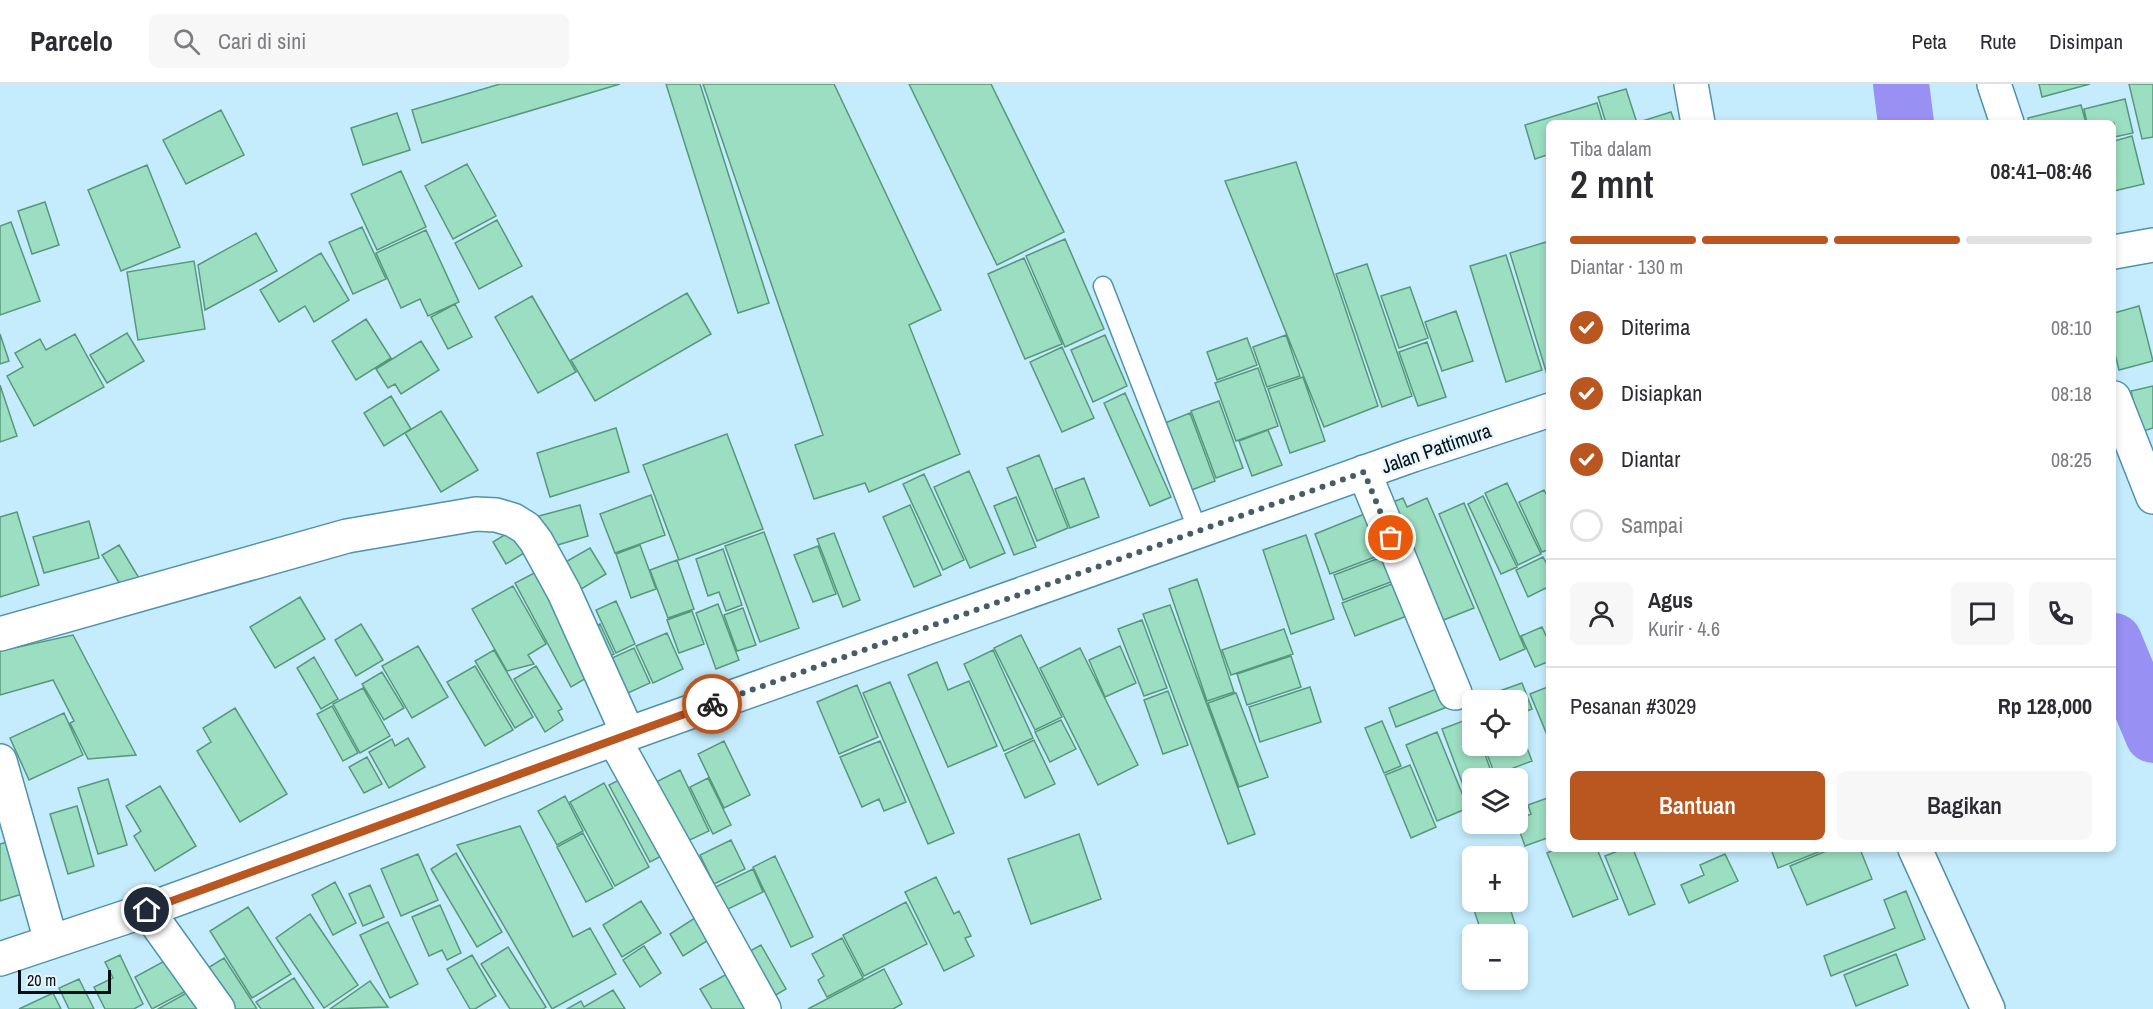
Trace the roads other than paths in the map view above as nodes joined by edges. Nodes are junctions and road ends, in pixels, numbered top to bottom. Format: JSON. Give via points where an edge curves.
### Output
{"nodes":[{"id":1,"x":1691,"y":84,"type":"edge"},
{"id":2,"x":1994,"y":84,"type":"edge"},
{"id":3,"x":1697,"y":120,"type":"edge"},
{"id":4,"x":2006,"y":120,"type":"edge"},
{"id":5,"x":2153,"y":245,"type":"edge"},
{"id":6,"x":2116,"y":252,"type":"edge"},
{"id":7,"x":1103,"y":286,"type":"dead end"},
{"id":8,"x":2116,"y":403,"type":"edge"},
{"id":9,"x":1546,"y":411,"type":"edge"},
{"id":10,"x":1364,"y":472,"type":"junction"},
{"id":11,"x":2153,"y":497,"type":"edge"},
{"id":12,"x":1197,"y":531,"type":"junction"},
{"id":13,"x":0,"y":634,"type":"edge"},
{"id":14,"x":1455,"y":693,"type":"dead end"},
{"id":15,"x":621,"y":737,"type":"junction"},
{"id":16,"x":0,"y":761,"type":"edge"},
{"id":17,"x":1916,"y":852,"type":"edge"},
{"id":18,"x":147,"y":910,"type":"junction"},
{"id":19,"x":51,"y":941,"type":"junction"},
{"id":20,"x":0,"y":959,"type":"edge"},
{"id":21,"x":218,"y":1009,"type":"edge"},
{"id":22,"x":764,"y":1009,"type":"edge"},
{"id":23,"x":1988,"y":1009,"type":"edge"}],
"edges":[{"from":1,"to":3,"type":"main road"},
{"from":2,"to":4,"type":"main road"},
{"from":5,"to":6,"type":"main road"},
{"from":7,"to":12,"type":"lane"},
{"from":8,"to":11,"type":"main road"},
{"from":9,"to":10,"type":"main road","name":"Jalan Pattimura"},
{"from":10,"to":12,"type":"main road","name":"Jalan Pattimura"},
{"from":10,"to":14,"type":"main road"},
{"from":12,"to":15,"type":"main road","name":"Jalan Pattimura"},
{"from":13,"to":15,"type":"main road","via":[[346,536],[476,514],[496,515],[526,528],[536,541],[564,592]]},
{"from":15,"to":18,"type":"main road","name":"Jalan Pattimura"},
{"from":15,"to":22,"type":"main road"},
{"from":16,"to":19,"type":"main road"},
{"from":17,"to":23,"type":"main road"},
{"from":18,"to":19,"type":"main road","name":"Jalan Pattimura"},
{"from":18,"to":21,"type":"main road"},
{"from":19,"to":20,"type":"main road","name":"Jalan Pattimura"}]}
